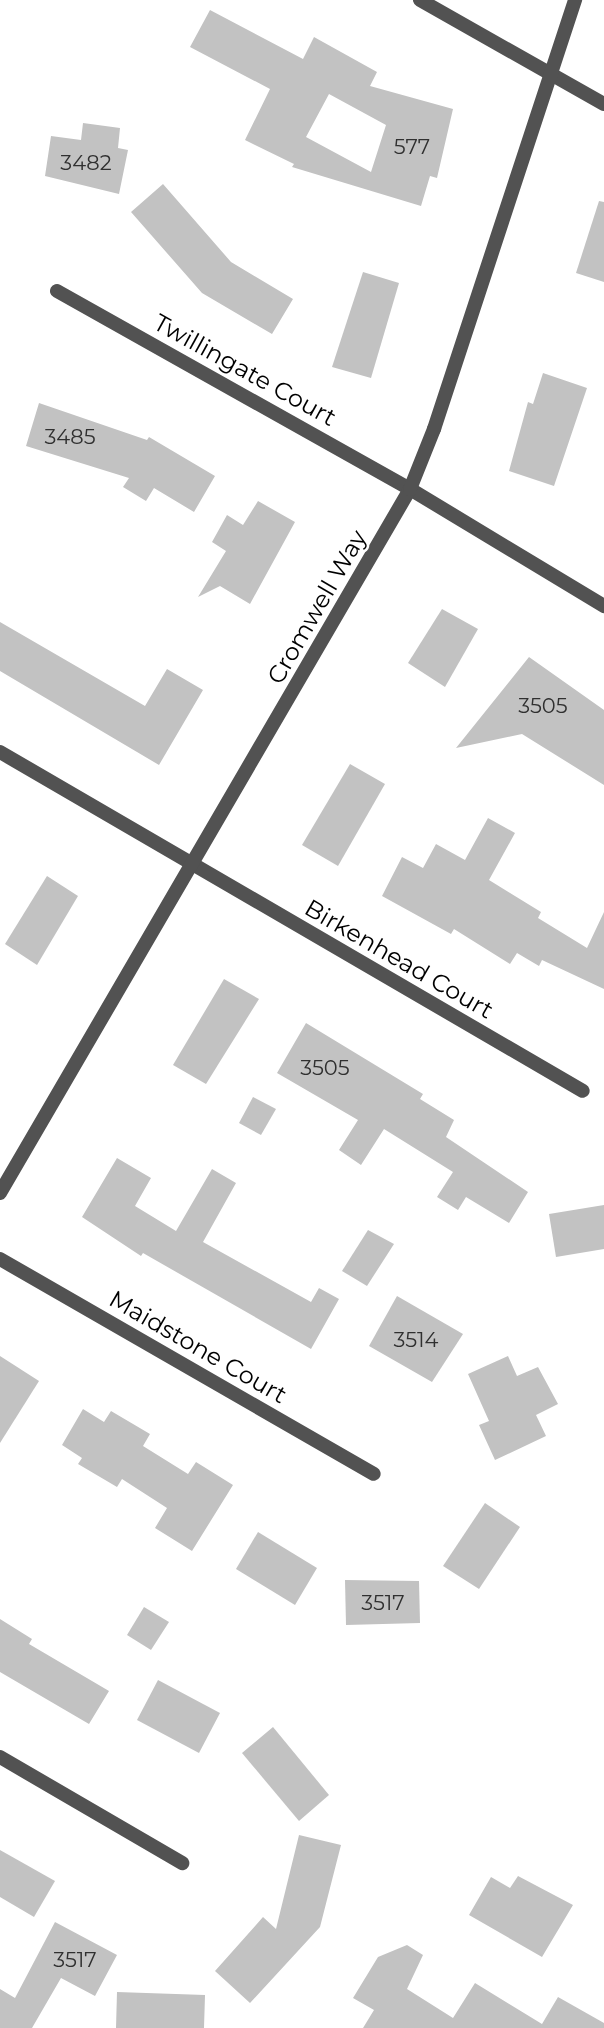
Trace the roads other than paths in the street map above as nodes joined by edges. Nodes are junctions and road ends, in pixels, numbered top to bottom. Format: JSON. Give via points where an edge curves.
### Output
{"nodes":[{"id":1,"x":420,"y":0,"type":"edge"},
{"id":2,"x":575,"y":0,"type":"edge"},
{"id":3,"x":552,"y":74,"type":"junction"},
{"id":4,"x":604,"y":104,"type":"edge"},
{"id":5,"x":57,"y":291,"type":"dead end"},
{"id":6,"x":410,"y":489,"type":"junction"},
{"id":7,"x":604,"y":606,"type":"edge"},
{"id":8,"x":0,"y":752,"type":"edge"},
{"id":9,"x":193,"y":866,"type":"junction"},
{"id":10,"x":583,"y":1091,"type":"dead end"},
{"id":11,"x":0,"y":1193,"type":"edge"},
{"id":12,"x":0,"y":1259,"type":"edge"},
{"id":13,"x":374,"y":1474,"type":"dead end"},
{"id":14,"x":0,"y":1757,"type":"edge"},
{"id":15,"x":182,"y":1863,"type":"dead end"}],
"edges":[{"from":1,"to":3,"type":"street"},
{"from":2,"to":3,"type":"street","name":"Cromwell Way"},
{"from":3,"to":4,"type":"street"},
{"from":3,"to":6,"type":"street","name":"Cromwell Way"},
{"from":5,"to":6,"type":"street","name":"Twillingate Court"},
{"from":6,"to":7,"type":"street","name":"Twillingate Court"},
{"from":6,"to":9,"type":"street","name":"Cromwell Way"},
{"from":8,"to":9,"type":"street","name":"Birkenhead Court"},
{"from":9,"to":10,"type":"street","name":"Birkenhead Court"},
{"from":9,"to":11,"type":"street","name":"Cromwell Way"},
{"from":12,"to":13,"type":"street","name":"Maidstone Court"},
{"from":14,"to":15,"type":"street"}]}
